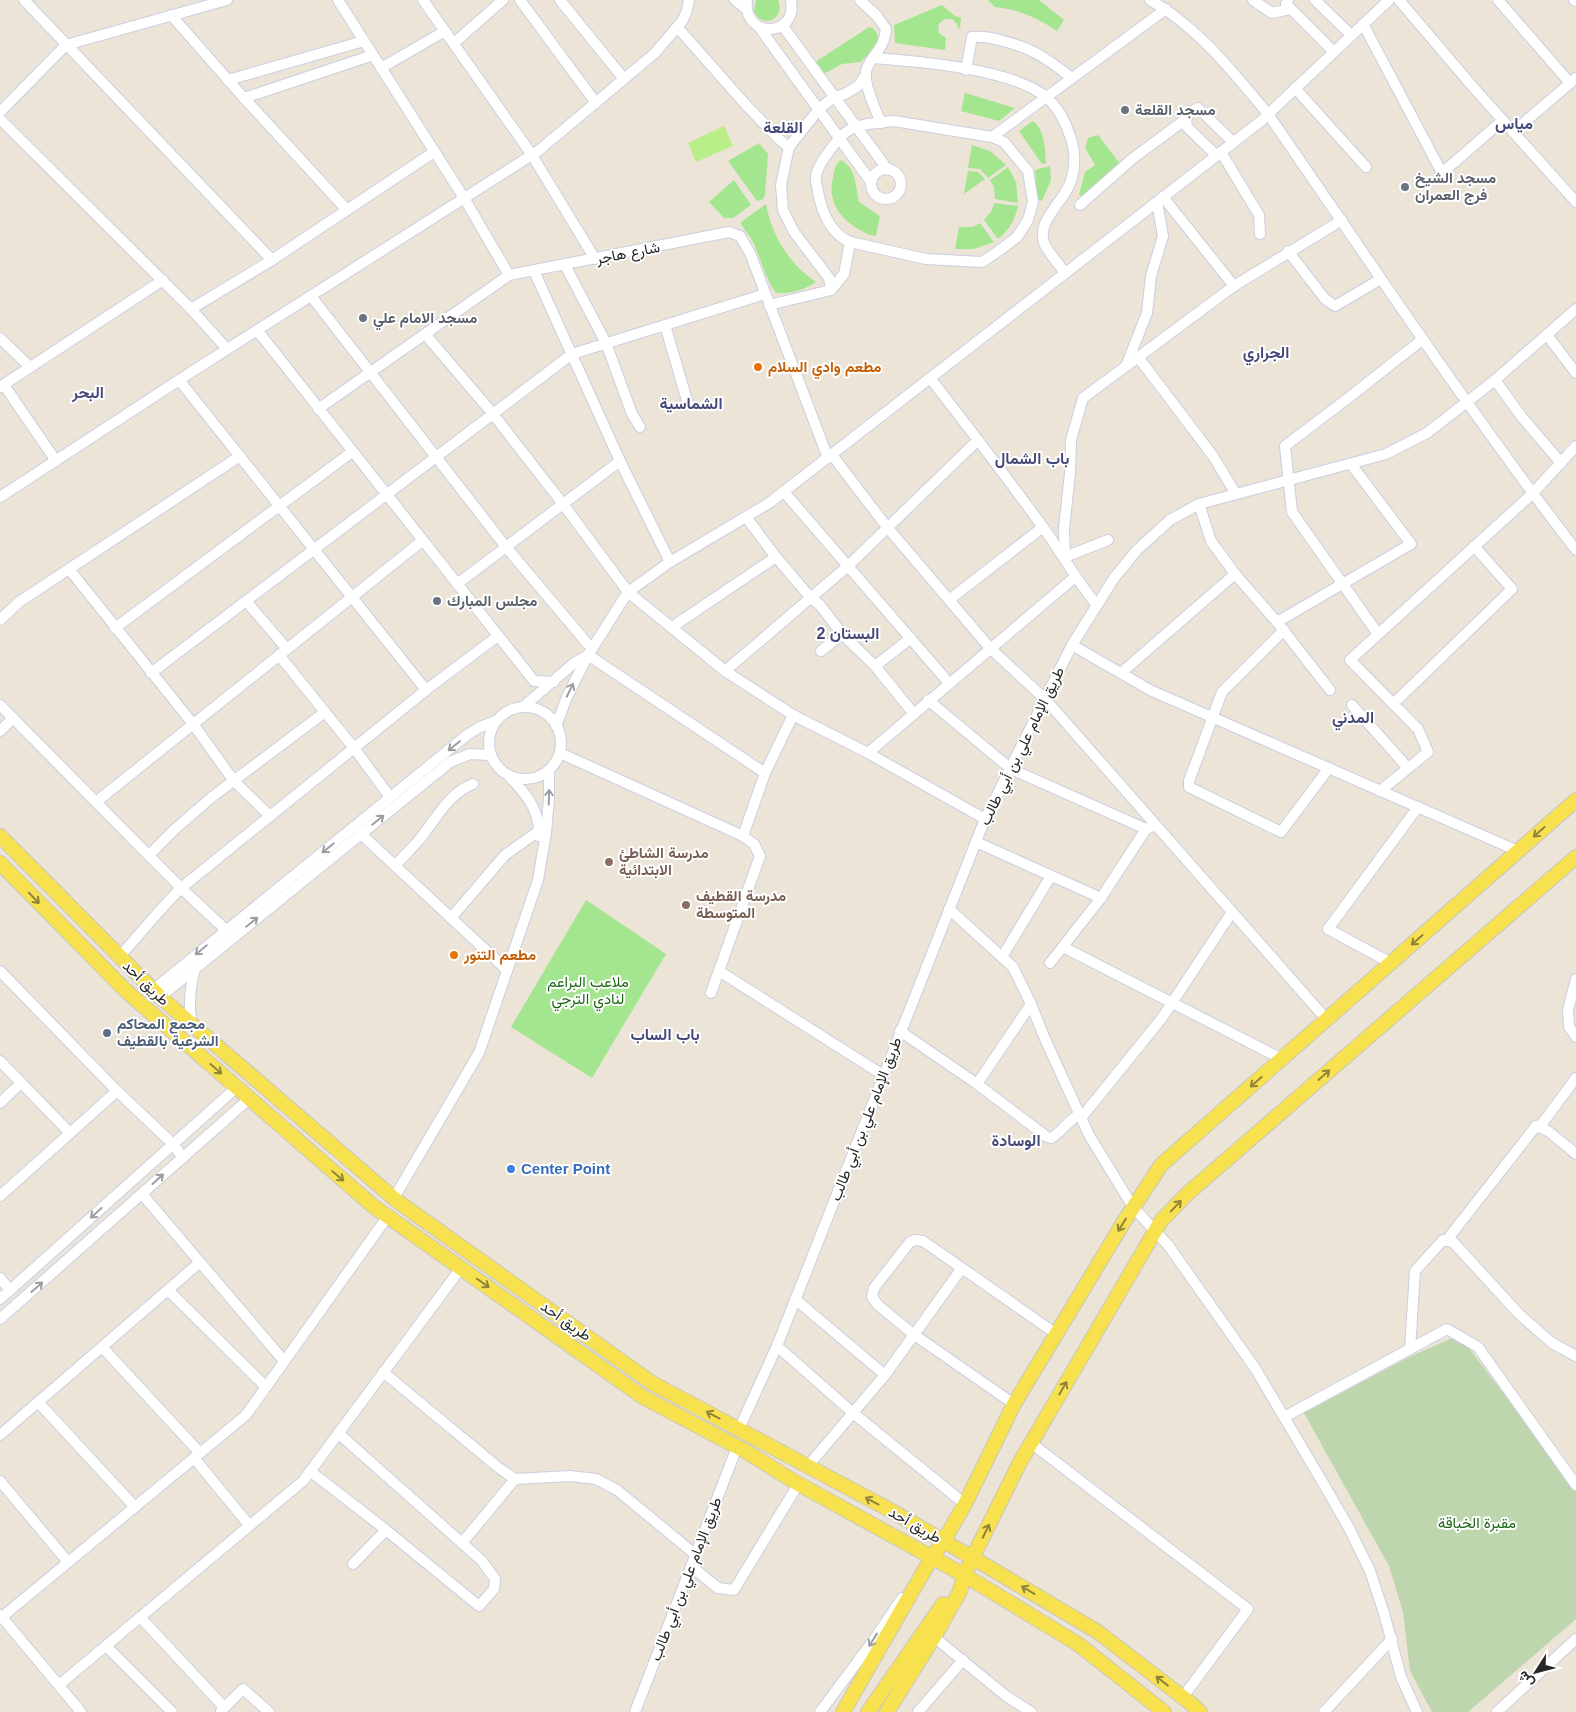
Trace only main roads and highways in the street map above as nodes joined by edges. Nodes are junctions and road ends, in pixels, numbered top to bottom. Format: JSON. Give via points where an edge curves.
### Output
{"nodes":[{"id":1,"x":1576,"y":800,"type":"edge"},
{"id":2,"x":0,"y":836,"type":"edge"},
{"id":3,"x":1576,"y":857,"type":"edge"},
{"id":4,"x":0,"y":863,"type":"edge"},
{"id":5,"x":943,"y":1542,"type":"junction"},
{"id":6,"x":932,"y":1557,"type":"junction"},
{"id":7,"x":973,"y":1558,"type":"junction"},
{"id":8,"x":964,"y":1575,"type":"junction"},
{"id":9,"x":844,"y":1711,"type":"edge"},
{"id":10,"x":868,"y":1712,"type":"edge"},
{"id":11,"x":886,"y":1712,"type":"edge"},
{"id":12,"x":1164,"y":1712,"type":"edge"},
{"id":13,"x":1200,"y":1712,"type":"edge"}],
"edges":[{"from":1,"to":5,"type":"main road","one_way":true,"via":[[1162,1165],[1133,1207],[1014,1404]]},
{"from":5,"to":2,"type":"main road","name":"طريق أحد","one_way":true,"via":[[652,1383],[394,1198],[156,993]]},
{"from":7,"to":3,"type":"main road","one_way":true,"via":[[1031,1443],[1161,1221],[1187,1194]]},
{"from":4,"to":6,"type":"main road","name":"طريق أحد","one_way":true,"via":[[125,990],[388,1216],[643,1397]]},
{"from":5,"to":6,"type":"main road"},
{"from":5,"to":7,"type":"main road","name":"طريق أحد"},
{"from":6,"to":8,"type":"main road","name":"طريق أحد"},
{"from":6,"to":9,"type":"main road"},
{"from":7,"to":8,"type":"main road"},
{"from":13,"to":7,"type":"main road","name":"طريق أحد","one_way":true,"via":[[1098,1632]]},
{"from":8,"to":10,"type":"main road"},
{"from":8,"to":11,"type":"main road","via":[[960,1591],[934,1637]]},
{"from":8,"to":12,"type":"main road","name":"طريق أحد","via":[[1078,1644]]}]}
